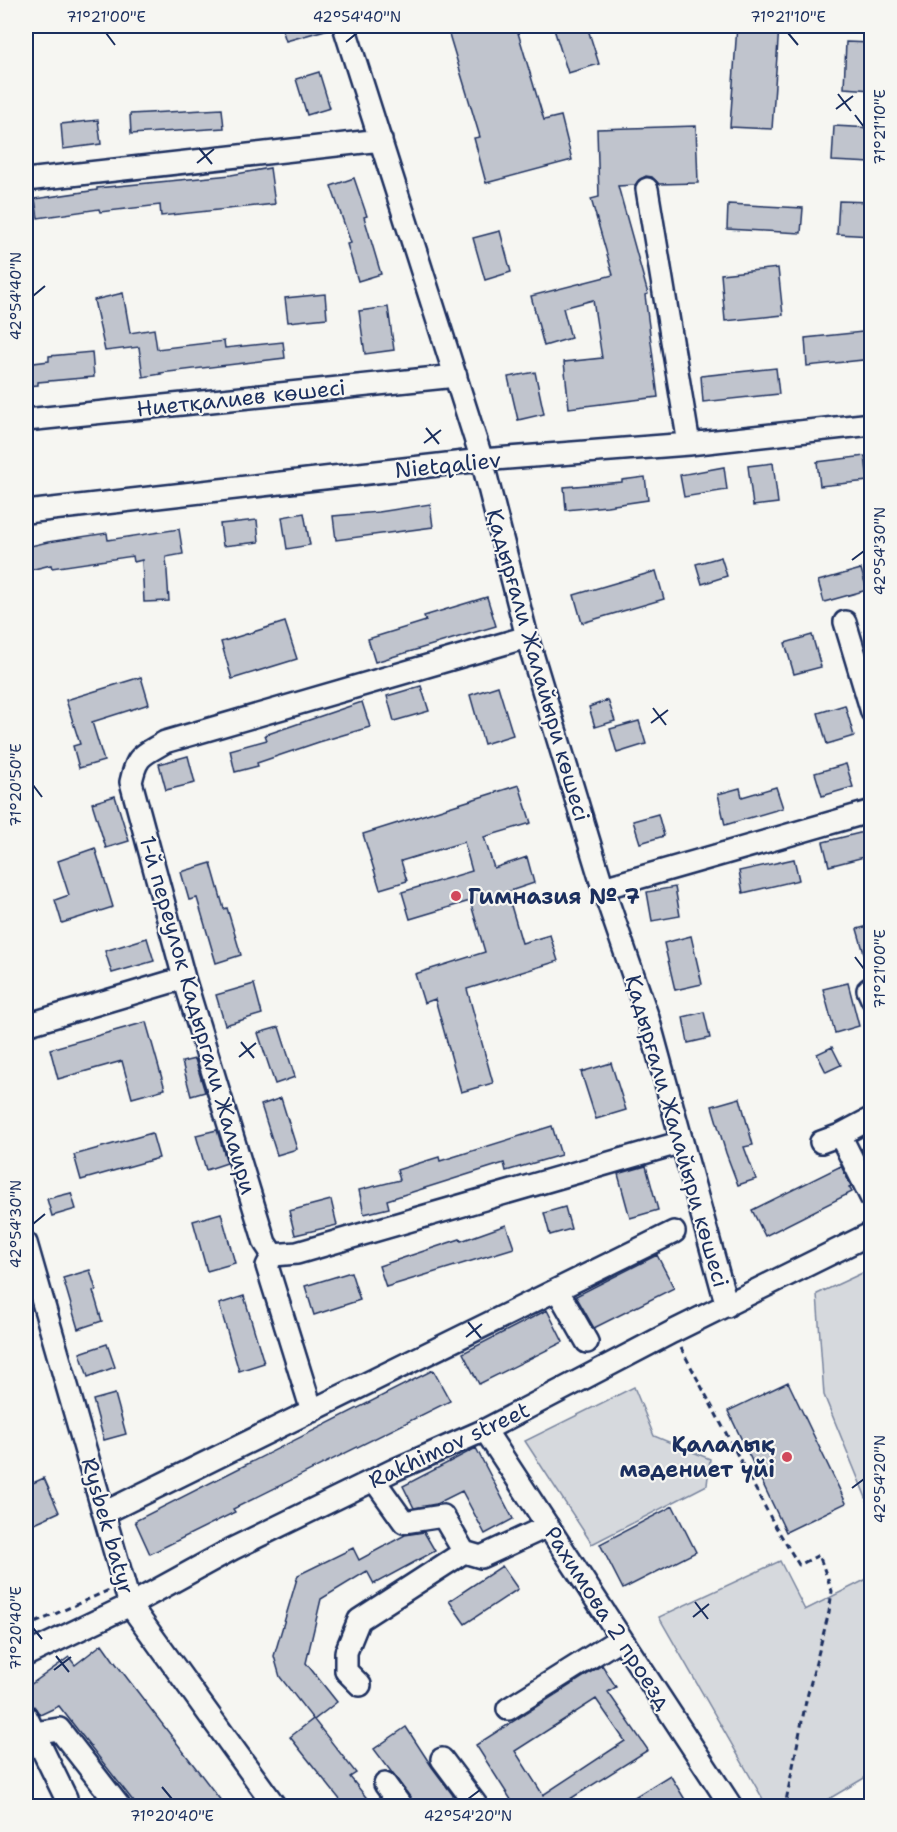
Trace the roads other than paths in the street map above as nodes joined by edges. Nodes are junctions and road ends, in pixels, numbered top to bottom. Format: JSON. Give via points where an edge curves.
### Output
{"nodes":[{"id":1,"x":344,"y":26,"type":"edge"},
{"id":2,"x":381,"y":140,"type":"junction"},
{"id":3,"x":26,"y":180,"type":"edge"},
{"id":4,"x":647,"y":189,"type":"dead end"},
{"id":5,"x":456,"y":376,"type":"junction"},
{"id":6,"x":26,"y":420,"type":"edge"},
{"id":7,"x":872,"y":424,"type":"edge"},
{"id":8,"x":689,"y":444,"type":"junction"},
{"id":9,"x":482,"y":460,"type":"junction"},
{"id":10,"x":26,"y":513,"type":"edge"},
{"id":11,"x":845,"y":622,"type":"dead end"},
{"id":12,"x":527,"y":637,"type":"junction"},
{"id":13,"x":872,"y":712,"type":"edge"},
{"id":14,"x":872,"y":811,"type":"edge"},
{"id":15,"x":603,"y":888,"type":"junction"},
{"id":16,"x":184,"y":978,"type":"junction"},
{"id":17,"x":872,"y":987,"type":"edge"},
{"id":18,"x":872,"y":999,"type":"edge"},
{"id":19,"x":26,"y":1025,"type":"edge"},
{"id":20,"x":872,"y":1118,"type":"edge"},
{"id":21,"x":682,"y":1142,"type":"junction"},
{"id":22,"x":872,"y":1199,"type":"edge"},
{"id":23,"x":674,"y":1232,"type":"dead end"},
{"id":24,"x":872,"y":1233,"type":"edge"},
{"id":25,"x":26,"y":1248,"type":"edge"},
{"id":26,"x":273,"y":1255,"type":"junction"},
{"id":27,"x":558,"y":1291,"type":"junction"},
{"id":28,"x":727,"y":1306,"type":"junction"},
{"id":29,"x":587,"y":1342,"type":"dead end"},
{"id":30,"x":312,"y":1411,"type":"junction"},
{"id":31,"x":485,"y":1430,"type":"junction"},
{"id":32,"x":374,"y":1480,"type":"junction"},
{"id":33,"x":104,"y":1513,"type":"junction"},
{"id":34,"x":548,"y":1526,"type":"junction"},
{"id":35,"x":464,"y":1552,"type":"junction"},
{"id":36,"x":130,"y":1605,"type":"junction"},
{"id":37,"x":621,"y":1638,"type":"junction"},
{"id":38,"x":26,"y":1655,"type":"edge"},
{"id":39,"x":360,"y":1685,"type":"dead end"},
{"id":40,"x":508,"y":1709,"type":"dead end"},
{"id":41,"x":28,"y":1728,"type":"edge"},
{"id":42,"x":442,"y":1759,"type":"dead end"},
{"id":43,"x":385,"y":1784,"type":"dead end"},
{"id":44,"x":66,"y":1798,"type":"dead end"},
{"id":45,"x":119,"y":1806,"type":"edge"},
{"id":46,"x":275,"y":1806,"type":"edge"},
{"id":47,"x":401,"y":1806,"type":"edge"},
{"id":48,"x":477,"y":1806,"type":"edge"},
{"id":49,"x":731,"y":1806,"type":"edge"}],
"edges":[{"from":1,"to":2,"type":"street","name":"Қадырғали Жалайыри көшесі"},
{"from":2,"to":3,"type":"street"},
{"from":2,"to":5,"type":"street","name":"Қадырғали Жалайыри көшесі"},
{"from":4,"to":8,"type":"street"},
{"from":5,"to":6,"type":"street","name":"Ниетқалиев көшесі"},
{"from":5,"to":9,"type":"street","name":"Қадырғали Жалайыри көшесі"},
{"from":7,"to":8,"type":"street","name":"Nietqaliev"},
{"from":8,"to":9,"type":"street","name":"Nietqaliev"},
{"from":9,"to":10,"type":"street","name":"Nietqaliev"},
{"from":9,"to":12,"type":"street","name":"Қадырғали Жалайыри көшесі"},
{"from":11,"to":13,"type":"street"},
{"from":12,"to":15,"type":"street","name":"Қадырғали Жалайыри көшесі"},
{"from":12,"to":16,"type":"street","name":"1-й переулок Кадыргали Жалаири","via":[[165,742],[135,763],[131,783]]},
{"from":14,"to":15,"type":"street"},
{"from":15,"to":21,"type":"street","name":"Қадырғали Жалайыри көшесі","via":[[648,1018]]},
{"from":16,"to":19,"type":"street"},
{"from":16,"to":26,"type":"street","name":"1-й переулок Кадыргали Жалаири","via":[[265,1243]]},
{"from":17,"to":18,"type":"street","via":[[868,990]]},
{"from":20,"to":22,"type":"street","via":[[830,1138]]},
{"from":21,"to":26,"type":"street","via":[[297,1253]]},
{"from":21,"to":28,"type":"street","name":"Қадырғали Жалайыри көшесі"},
{"from":23,"to":27,"type":"street"},
{"from":24,"to":28,"type":"street","name":"Rakhimov street"},
{"from":25,"to":33,"type":"street","name":"Rysbek batyr"},
{"from":26,"to":30,"type":"street","via":[[267,1266]]},
{"from":27,"to":29,"type":"street"},
{"from":27,"to":30,"type":"street"},
{"from":28,"to":31,"type":"street","name":"Rakhimov street"},
{"from":30,"to":33,"type":"street"},
{"from":31,"to":32,"type":"street","name":"Rakhimov street"},
{"from":31,"to":34,"type":"street","name":"Рахимова 2 проезд"},
{"from":32,"to":35,"type":"street","via":[[404,1522],[443,1516]]},
{"from":32,"to":36,"type":"street","name":"Rakhimov street"},
{"from":33,"to":36,"type":"street","name":"Rysbek batyr"},
{"from":34,"to":35,"type":"street","via":[[482,1557]]},
{"from":34,"to":37,"type":"street","name":"Рахимова 2 проезд"},
{"from":35,"to":39,"type":"street","via":[[359,1620],[346,1652],[346,1671]]},
{"from":36,"to":38,"type":"street","name":"Rakhimov street"},
{"from":36,"to":46,"type":"street","name":"Rysbek batyr"},
{"from":37,"to":40,"type":"street"},
{"from":37,"to":49,"type":"street","name":"Рахимова 2 проезд"},
{"from":41,"to":44,"type":"street"},
{"from":41,"to":45,"type":"street","via":[[59,1729]]},
{"from":42,"to":48,"type":"street"},
{"from":43,"to":47,"type":"street"}]}
